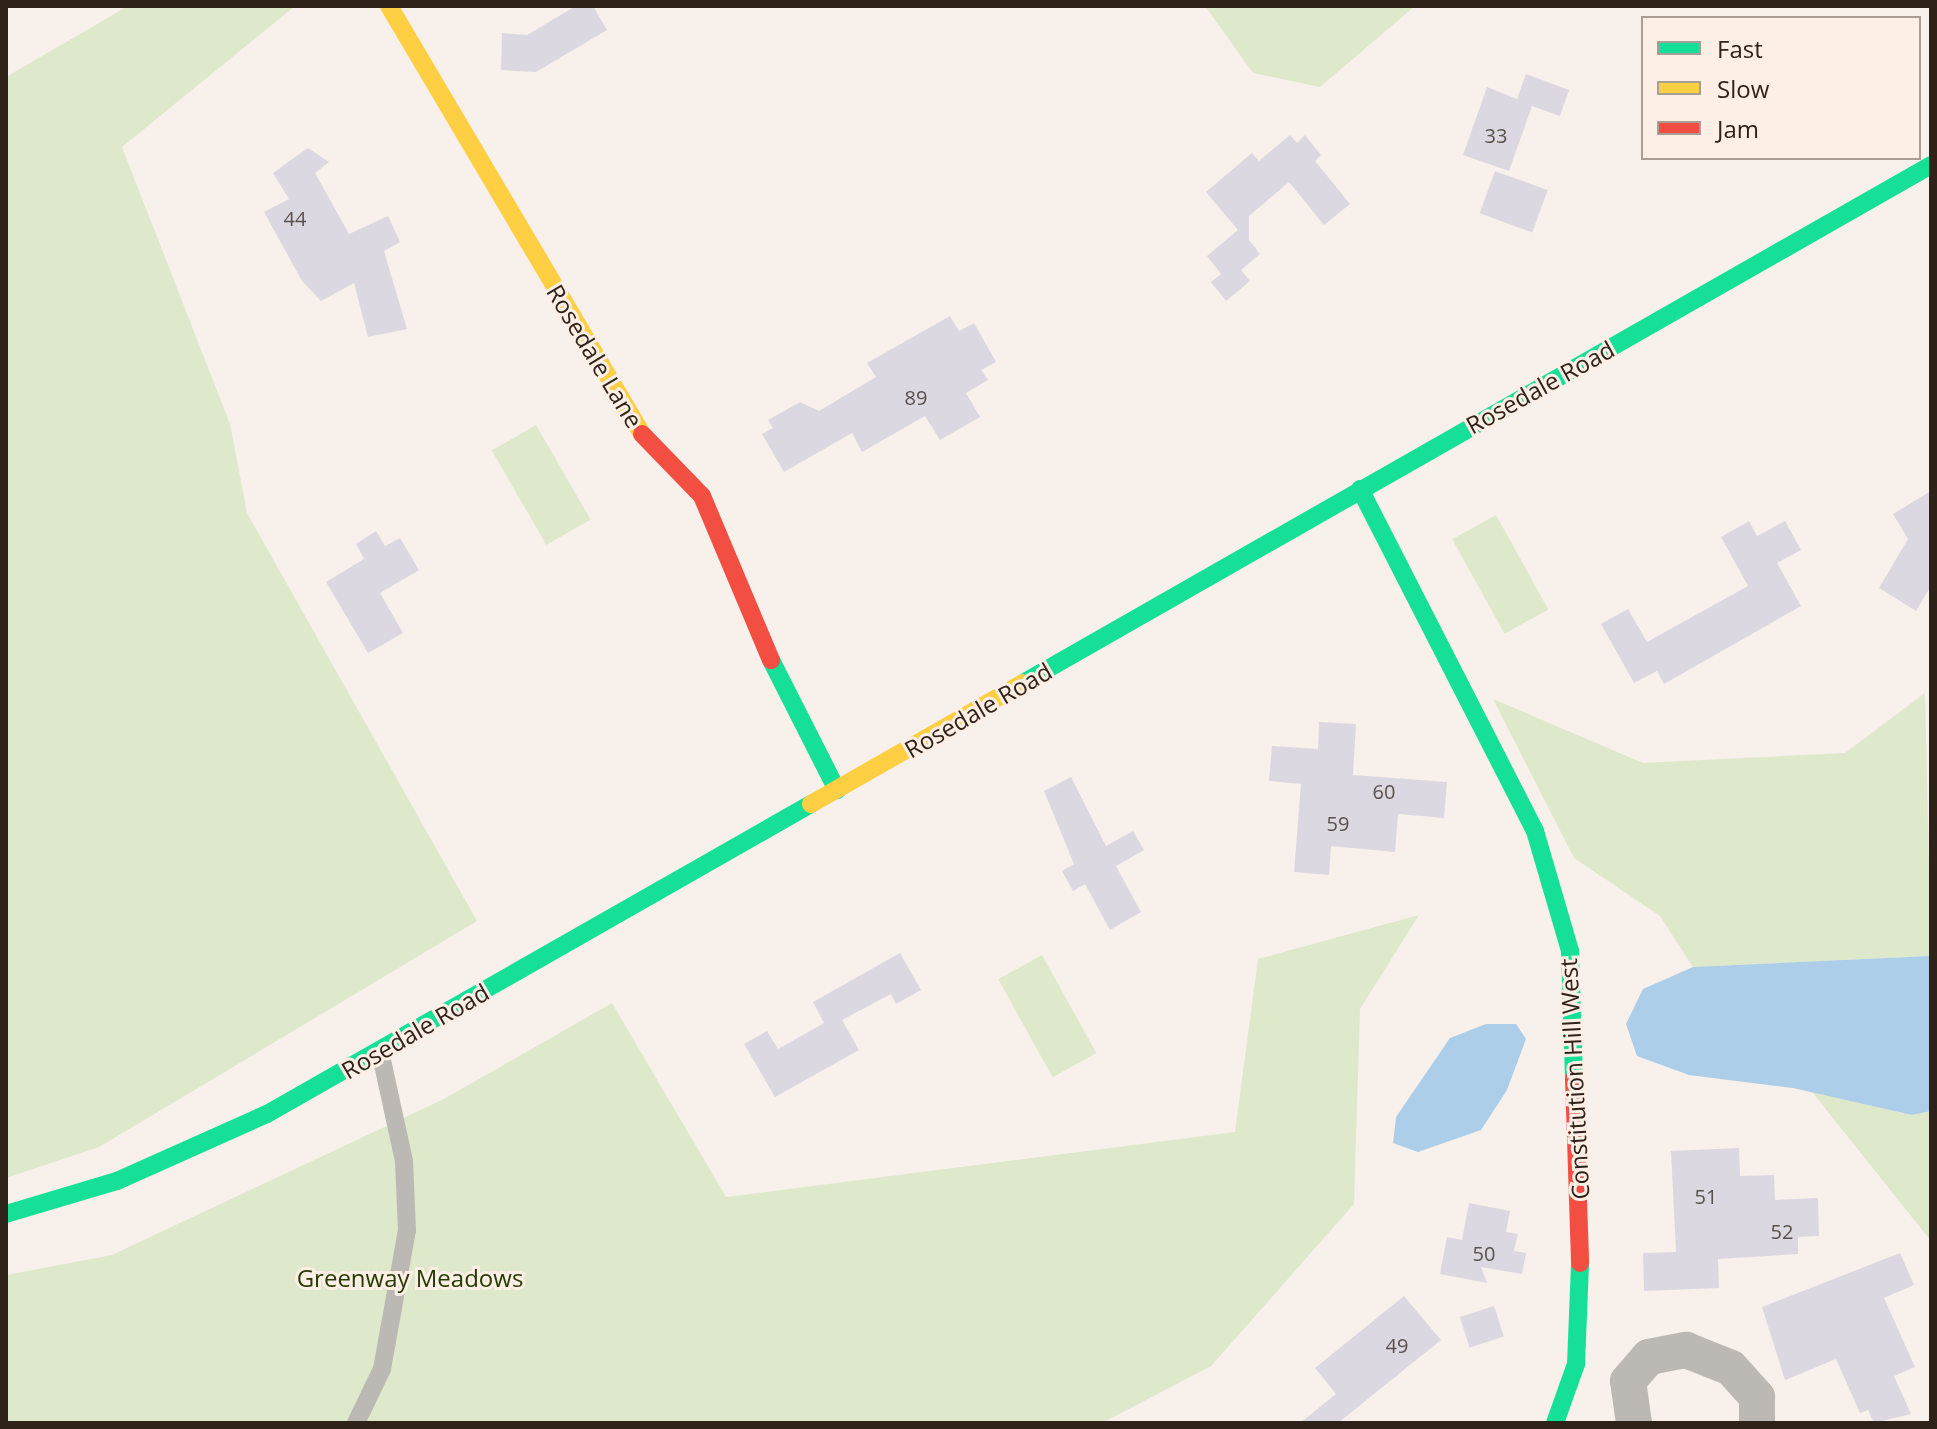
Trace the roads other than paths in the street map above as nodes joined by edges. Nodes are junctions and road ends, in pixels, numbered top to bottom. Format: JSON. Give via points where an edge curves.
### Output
{"nodes":[{"id":1,"x":389,"y":6,"type":"edge"},
{"id":2,"x":1931,"y":165,"type":"edge"},
{"id":3,"x":1360,"y":489,"type":"junction"},
{"id":4,"x":837,"y":790,"type":"junction"},
{"id":5,"x":380,"y":1051,"type":"junction"},
{"id":6,"x":6,"y":1214,"type":"edge"},
{"id":7,"x":1576,"y":1364,"type":"junction"},
{"id":8,"x":1628,"y":1381,"type":"junction"},
{"id":9,"x":356,"y":1423,"type":"edge"},
{"id":10,"x":1555,"y":1423,"type":"edge"},
{"id":11,"x":1634,"y":1423,"type":"edge"},
{"id":12,"x":1757,"y":1423,"type":"edge"}],
"edges":[{"from":1,"to":4,"type":"street","name":"Rosedale Lane","via":[[629,421],[702,496],[783,688]]},
{"from":2,"to":3,"type":"street","name":"Rosedale Road"},
{"from":3,"to":4,"type":"street","name":"Rosedale Road"},
{"from":3,"to":7,"type":"street","name":"Constitution Hill West","via":[[1535,831],[1556,890],[1576,1013],[1582,1315]]},
{"from":4,"to":5,"type":"street","name":"Rosedale Road"},
{"from":5,"to":6,"type":"street","name":"Rosedale Road","via":[[193,1150]]},
{"from":5,"to":9,"type":"lane","via":[[404,1161],[407,1230],[382,1369]]},
{"from":7,"to":8,"type":"street"},
{"from":7,"to":10,"type":"street","name":"Constitution Hill West"},
{"from":8,"to":11,"type":"street"},
{"from":8,"to":12,"type":"street","via":[[1649,1357],[1686,1350],[1731,1368],[1757,1397]]}]}
